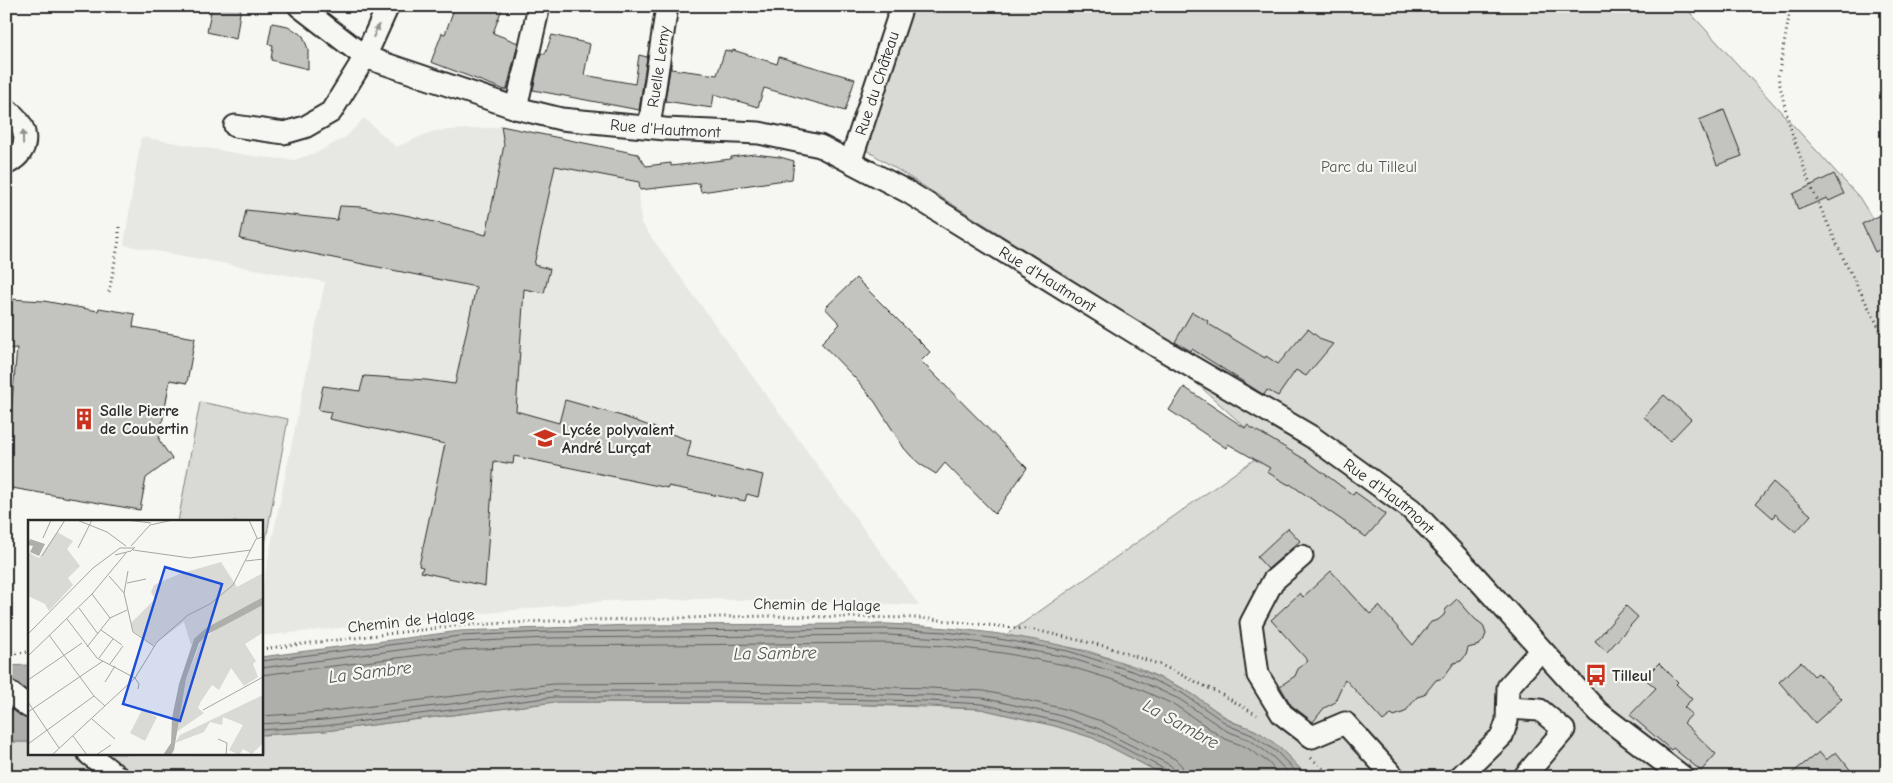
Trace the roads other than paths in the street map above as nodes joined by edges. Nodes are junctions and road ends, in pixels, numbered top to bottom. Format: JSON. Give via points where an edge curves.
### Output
{"nodes":[{"id":1,"x":299,"y":6,"type":"edge"},
{"id":2,"x":388,"y":6,"type":"edge"},
{"id":3,"x":539,"y":6,"type":"edge"},
{"id":4,"x":667,"y":6,"type":"edge"},
{"id":5,"x":902,"y":6,"type":"edge"},
{"id":6,"x":366,"y":56,"type":"junction"},
{"id":7,"x":516,"y":108,"type":"junction"},
{"id":8,"x":6,"y":109,"type":"edge"},
{"id":9,"x":235,"y":126,"type":"dead end"},
{"id":10,"x":649,"y":127,"type":"junction"},
{"id":11,"x":850,"y":160,"type":"junction"},
{"id":12,"x":6,"y":164,"type":"edge"},
{"id":13,"x":1302,"y":556,"type":"dead end"},
{"id":14,"x":1541,"y":650,"type":"junction"},
{"id":15,"x":6,"y":690,"type":"edge"},
{"id":16,"x":28,"y":706,"type":"edge"},
{"id":17,"x":1508,"y":708,"type":"junction"},
{"id":18,"x":92,"y":756,"type":"edge"},
{"id":19,"x":118,"y":777,"type":"edge"},
{"id":20,"x":1394,"y":777,"type":"edge"},
{"id":21,"x":1460,"y":777,"type":"edge"},
{"id":22,"x":1524,"y":777,"type":"edge"},
{"id":23,"x":1683,"y":777,"type":"edge"}],
"edges":[{"from":1,"to":6,"type":"street","name":"Rue d'Hautmont"},
{"from":6,"to":2,"type":"street","one_way":true},
{"from":3,"to":7,"type":"street"},
{"from":4,"to":10,"type":"street","name":"Ruelle Lemy"},
{"from":5,"to":11,"type":"street","name":"Rue du Château"},
{"from":6,"to":7,"type":"street","name":"Rue d'Hautmont"},
{"from":6,"to":9,"type":"street","via":[[332,112],[305,127],[284,133]]},
{"from":7,"to":10,"type":"street","name":"Rue d'Hautmont","via":[[561,119]]},
{"from":12,"to":8,"type":"street","one_way":true,"via":[[20,153],[25,141],[18,117]]},
{"from":10,"to":11,"type":"street","name":"Rue d'Hautmont","via":[[758,133],[820,146]]},
{"from":11,"to":14,"type":"street","name":"Rue d'Hautmont","via":[[1312,437],[1411,509]]},
{"from":13,"to":20,"type":"street","via":[[1273,581],[1251,623],[1258,675],[1282,714],[1312,738],[1345,723]]},
{"from":14,"to":17,"type":"street","via":[[1508,687]]},
{"from":14,"to":23,"type":"street","name":"Rue d'Hautmont","via":[[1598,712]]},
{"from":15,"to":16,"type":"street"},
{"from":17,"to":21,"type":"street","via":[[1502,736]]},
{"from":17,"to":22,"type":"street","via":[[1540,710],[1564,730]]},
{"from":18,"to":19,"type":"street"}]}
